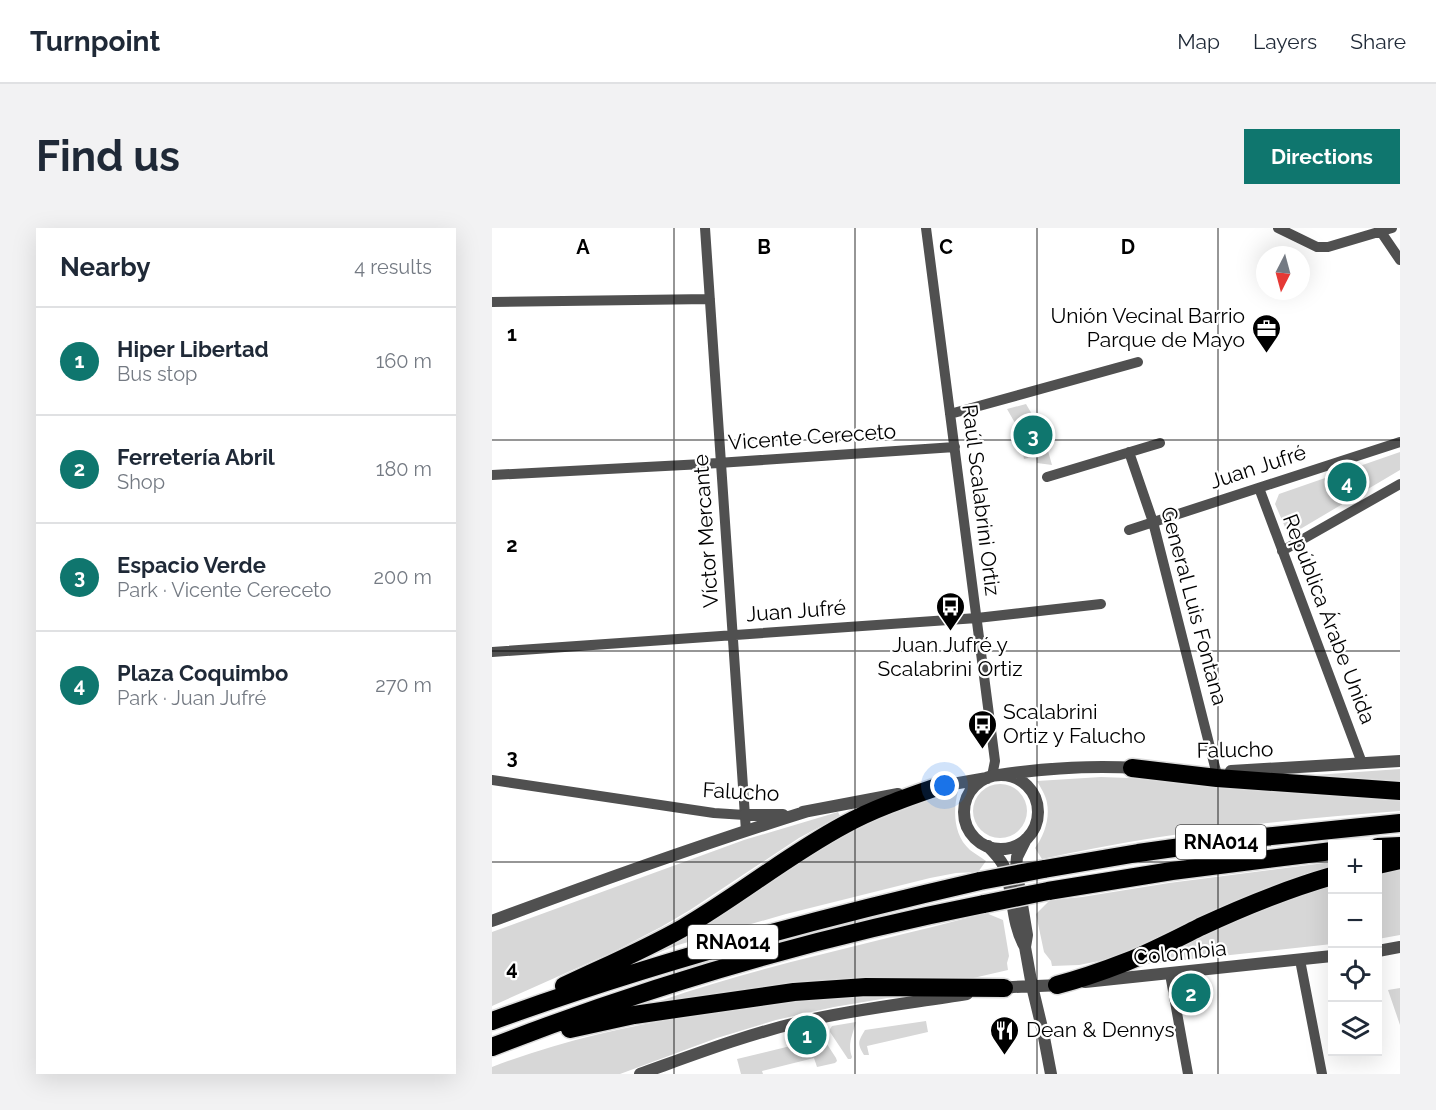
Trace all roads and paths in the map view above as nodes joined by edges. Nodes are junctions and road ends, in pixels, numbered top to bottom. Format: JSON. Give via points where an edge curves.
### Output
{"nodes":[{"id":1,"x":705,"y":228,"type":"edge"},
{"id":2,"x":927,"y":228,"type":"edge"},
{"id":3,"x":1278,"y":228,"type":"edge"},
{"id":4,"x":1392,"y":228,"type":"edge"},
{"id":5,"x":1381,"y":232,"type":"junction"},
{"id":6,"x":1400,"y":260,"type":"edge"},
{"id":7,"x":710,"y":299,"type":"junction"},
{"id":8,"x":492,"y":302,"type":"edge"},
{"id":9,"x":1138,"y":362,"type":"dead end"},
{"id":10,"x":950,"y":414,"type":"junction"},
{"id":11,"x":1400,"y":442,"type":"edge"},
{"id":12,"x":1160,"y":443,"type":"dead end"},
{"id":13,"x":955,"y":447,"type":"junction"},
{"id":14,"x":1129,"y":452,"type":"junction"},
{"id":15,"x":721,"y":462,"type":"junction"},
{"id":16,"x":492,"y":476,"type":"edge"},
{"id":17,"x":1047,"y":477,"type":"dead end"},
{"id":18,"x":1400,"y":484,"type":"edge"},
{"id":19,"x":1259,"y":488,"type":"junction"},
{"id":20,"x":1153,"y":522,"type":"junction"},
{"id":21,"x":1129,"y":530,"type":"dead end"},
{"id":22,"x":1282,"y":551,"type":"junction"},
{"id":23,"x":1101,"y":603,"type":"dead end"},
{"id":24,"x":977,"y":618,"type":"junction"},
{"id":25,"x":733,"y":634,"type":"junction"},
{"id":26,"x":492,"y":652,"type":"edge"},
{"id":27,"x":1400,"y":761,"type":"edge"},
{"id":28,"x":1362,"y":763,"type":"junction"},
{"id":29,"x":1132,"y":768,"type":"junction"},
{"id":30,"x":1216,"y":771,"type":"junction"},
{"id":31,"x":993,"y":776,"type":"junction"},
{"id":32,"x":492,"y":780,"type":"edge"},
{"id":33,"x":937,"y":787,"type":"junction"},
{"id":34,"x":1400,"y":791,"type":"edge"},
{"id":35,"x":808,"y":811,"type":"junction"},
{"id":36,"x":746,"y":815,"type":"junction"},
{"id":37,"x":1400,"y":823,"type":"edge"},
{"id":38,"x":746,"y":831,"type":"junction"},
{"id":39,"x":1026,"y":839,"type":"junction"},
{"id":40,"x":987,"y":846,"type":"junction"},
{"id":41,"x":1400,"y":846,"type":"edge"},
{"id":42,"x":1382,"y":847,"type":"edge"},
{"id":43,"x":1328,"y":851,"type":"edge"},
{"id":44,"x":1400,"y":860,"type":"edge"},
{"id":45,"x":1382,"y":864,"type":"edge"},
{"id":46,"x":1328,"y":877,"type":"edge"},
{"id":47,"x":492,"y":921,"type":"edge"},
{"id":48,"x":1025,"y":947,"type":"junction"},
{"id":49,"x":1400,"y":947,"type":"edge"},
{"id":50,"x":1382,"y":950,"type":"edge"},
{"id":51,"x":1328,"y":956,"type":"edge"},
{"id":52,"x":1300,"y":960,"type":"junction"},
{"id":53,"x":1170,"y":974,"type":"junction"},
{"id":54,"x":1057,"y":985,"type":"junction"},
{"id":55,"x":1032,"y":986,"type":"junction"},
{"id":56,"x":1004,"y":988,"type":"junction"},
{"id":57,"x":492,"y":1021,"type":"edge"},
{"id":58,"x":498,"y":1044,"type":"edge"},
{"id":59,"x":640,"y":1074,"type":"edge"},
{"id":60,"x":1052,"y":1074,"type":"edge"},
{"id":61,"x":1188,"y":1074,"type":"edge"},
{"id":62,"x":1322,"y":1074,"type":"edge"}],
"edges":[{"from":1,"to":7,"type":"street","name":"Víctor Mercante"},
{"from":2,"to":10,"type":"street","name":"Raúl Scalabrini Ortiz"},
{"from":3,"to":5,"type":"street","via":[[1317,247]]},
{"from":4,"to":5,"type":"street"},
{"from":5,"to":6,"type":"street"},
{"from":7,"to":8,"type":"street"},
{"from":7,"to":15,"type":"street","name":"Víctor Mercante"},
{"from":9,"to":10,"type":"street"},
{"from":10,"to":13,"type":"street","name":"Raúl Scalabrini Ortiz"},
{"from":11,"to":19,"type":"street","name":"Juan Jufré"},
{"from":12,"to":14,"type":"street"},
{"from":13,"to":15,"type":"street","name":"Vicente Cereceto"},
{"from":13,"to":24,"type":"street","name":"Raúl Scalabrini Ortiz"},
{"from":14,"to":17,"type":"street"},
{"from":14,"to":20,"type":"street","name":"General Luis Fontana"},
{"from":15,"to":16,"type":"street","name":"Vicente Cereceto"},
{"from":15,"to":25,"type":"street","name":"Víctor Mercante"},
{"from":18,"to":22,"type":"street"},
{"from":19,"to":20,"type":"street","name":"Juan Jufré"},
{"from":19,"to":22,"type":"street","name":"República Árabe Unida"},
{"from":20,"to":21,"type":"street","name":"Juan Jufré"},
{"from":20,"to":30,"type":"street","name":"General Luis Fontana"},
{"from":22,"to":28,"type":"street","name":"República Árabe Unida"},
{"from":23,"to":24,"type":"street","name":"Juan Jufré"},
{"from":24,"to":25,"type":"street","name":"Juan Jufré"},
{"from":24,"to":31,"type":"street","name":"Raúl Scalabrini Ortiz","via":[[995,761]]},
{"from":25,"to":26,"type":"street","name":"Juan Jufré"},
{"from":25,"to":36,"type":"street","name":"Víctor Mercante"},
{"from":27,"to":28,"type":"street","name":"Falucho"},
{"from":28,"to":30,"type":"street","name":"Falucho"},
{"from":29,"to":30,"type":"street","name":"Falucho"},
{"from":29,"to":31,"type":"street","name":"Falucho","via":[[1061,768]]},
{"from":29,"to":34,"type":"highway"},
{"from":31,"to":33,"type":"street","name":"Falucho"},
{"from":31,"to":39,"type":"street","via":[[1023,782],[1035,797],[1038,814]]},
{"from":31,"to":40,"type":"street","via":[[971,791],[964,812],[970,832]]},
{"from":32,"to":36,"type":"street","name":"Falucho"},
{"from":33,"to":35,"type":"street","name":"Falucho"},
{"from":33,"to":57,"type":"highway","via":[[844,824],[674,933]]},
{"from":35,"to":36,"type":"street","name":"Falucho"},
{"from":35,"to":38,"type":"street"},
{"from":36,"to":38,"type":"street","name":"Víctor Mercante"},
{"from":37,"to":57,"type":"highway","number":"RNA014","bridge":true,"via":[[1224,841],[980,881],[699,952]]},
{"from":38,"to":47,"type":"street"},
{"from":39,"to":40,"type":"street","via":[[1008,848]]},
{"from":39,"to":48,"type":"street","via":[[1016,868],[1027,935]]},
{"from":40,"to":48,"type":"street","via":[[1005,870],[1018,936]]},
{"from":41,"to":42,"type":"highway"},
{"from":43,"to":58,"type":"highway","number":"RNA014","bridge":true,"via":[[1048,891],[861,932],[701,975]]},
{"from":44,"to":45,"type":"highway"},
{"from":46,"to":54,"type":"highway","via":[[1261,900],[1128,961]]},
{"from":48,"to":55,"type":"street"},
{"from":49,"to":50,"type":"street"},
{"from":51,"to":52,"type":"street","name":"Colombia"},
{"from":52,"to":53,"type":"street","name":"Colombia"},
{"from":52,"to":62,"type":"street"},
{"from":53,"to":54,"type":"street","name":"Colombia"},
{"from":53,"to":61,"type":"street"},
{"from":54,"to":55,"type":"street","name":"Colombia"},
{"from":55,"to":56,"type":"street","name":"Colombia"},
{"from":55,"to":60,"type":"street"},
{"from":56,"to":58,"type":"highway","via":[[866,987],[794,992],[634,1016]]},
{"from":56,"to":59,"type":"street","name":"Colombia","via":[[800,1022]]}]}
